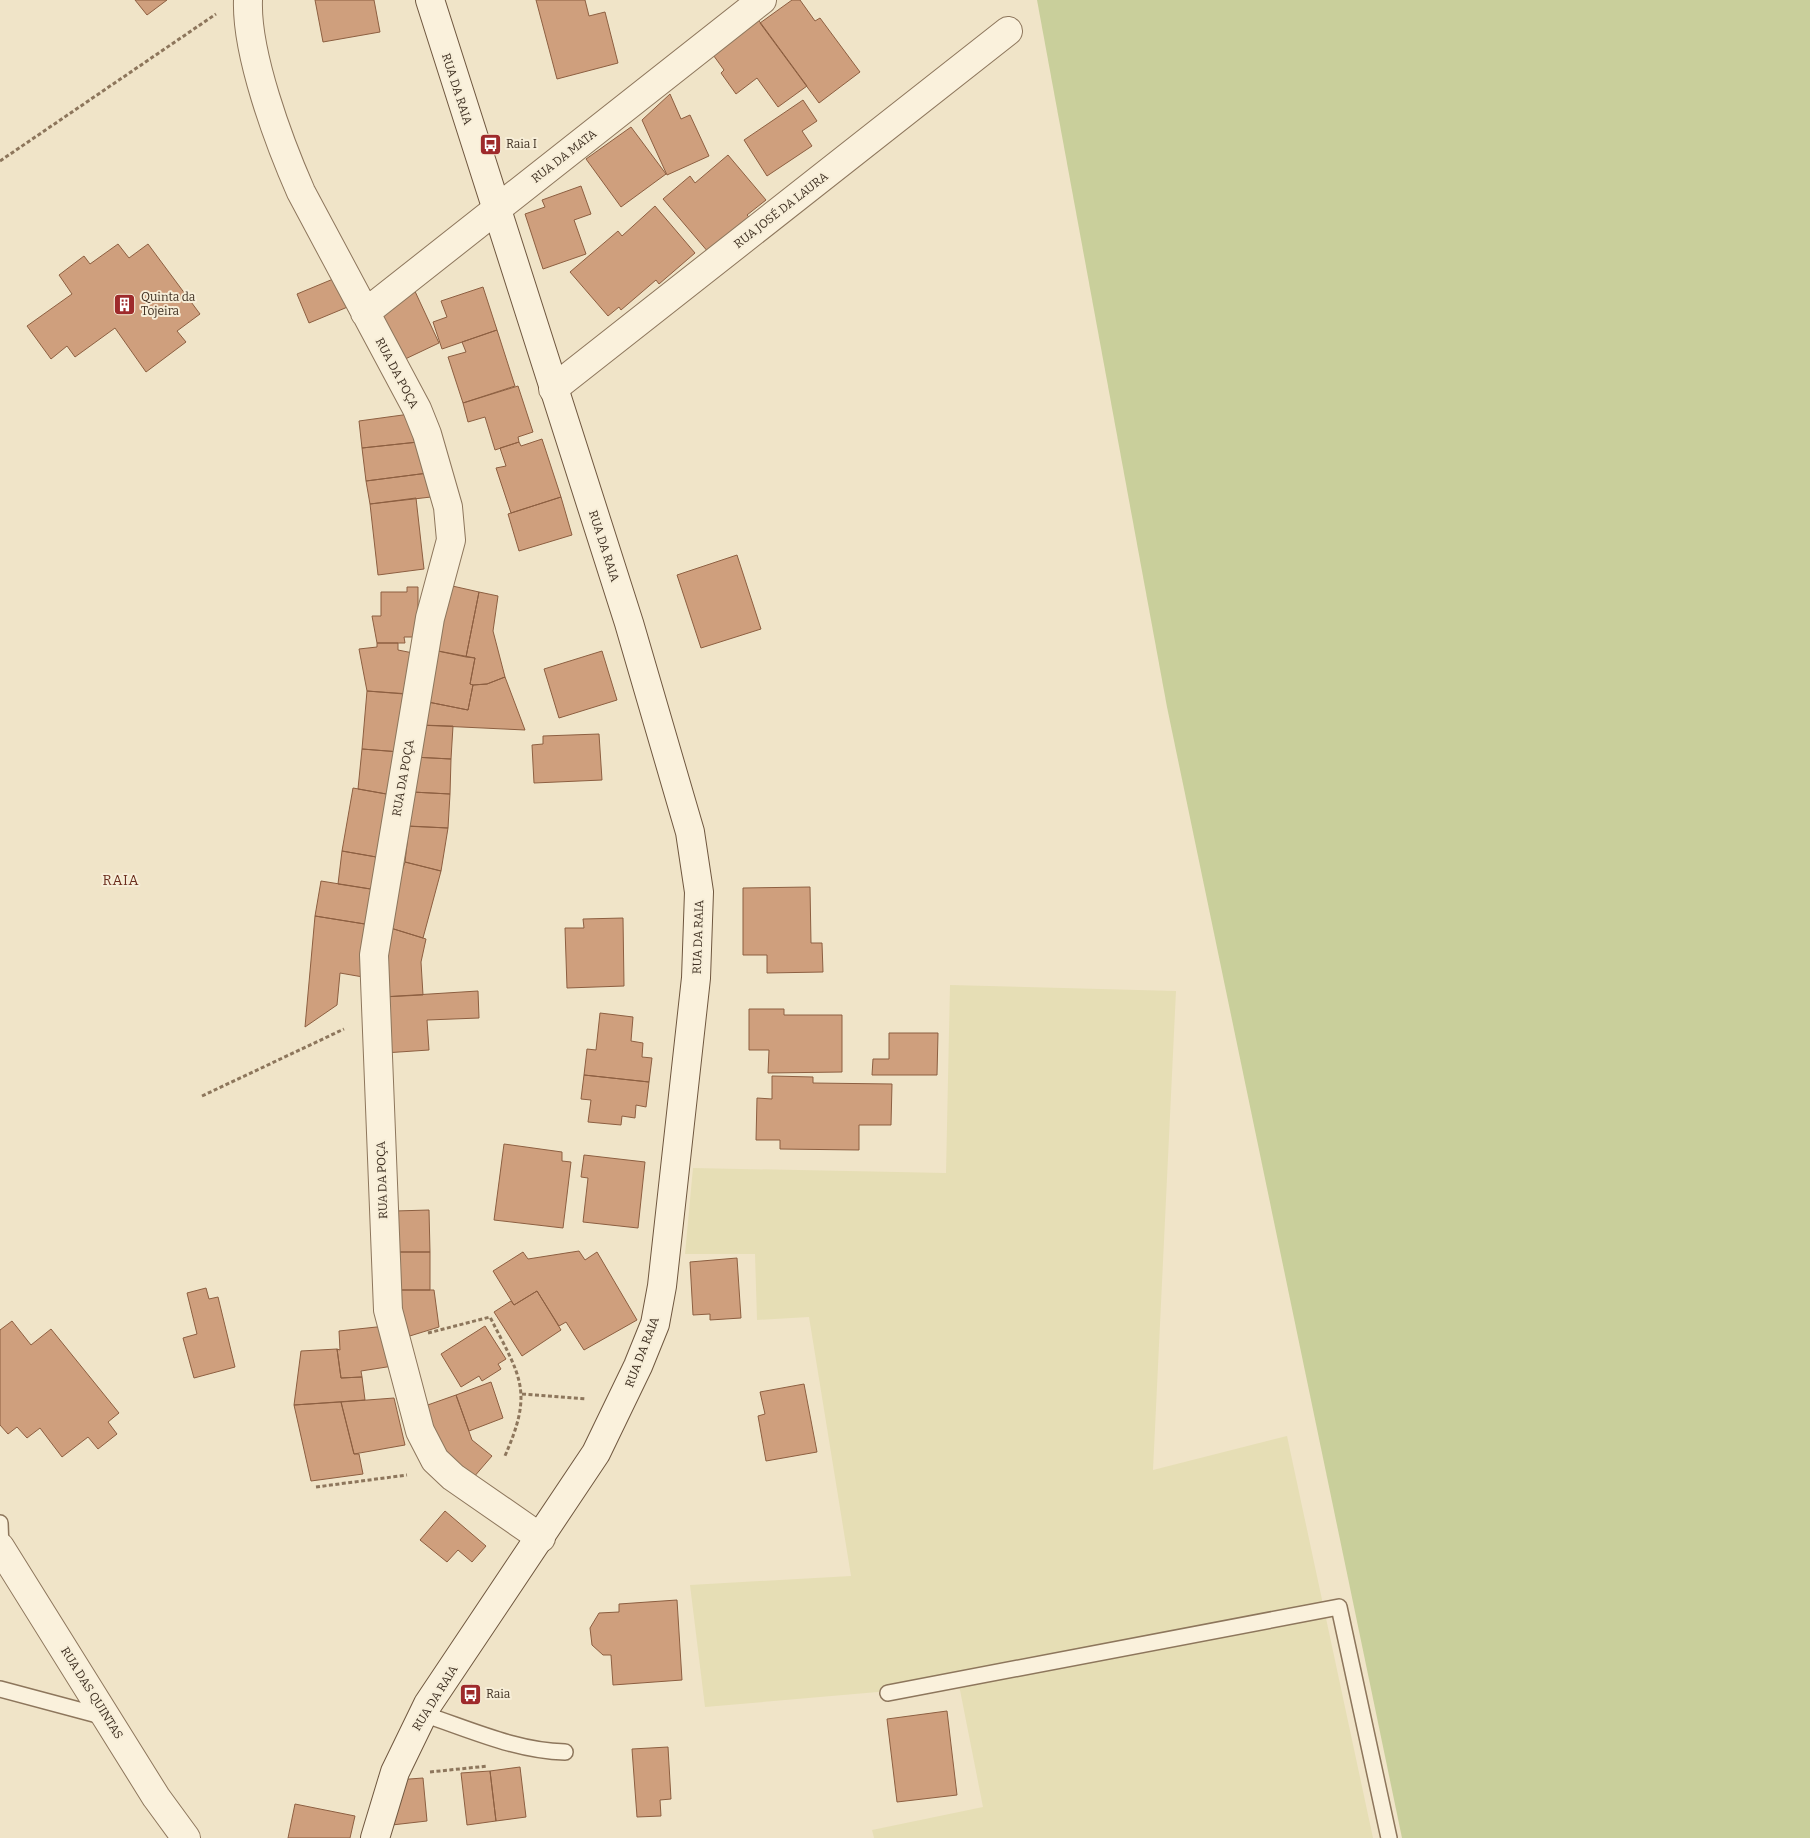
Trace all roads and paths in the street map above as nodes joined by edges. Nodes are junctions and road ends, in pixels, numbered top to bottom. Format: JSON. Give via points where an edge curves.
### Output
{"nodes":[{"id":1,"x":248,"y":0,"type":"edge"},
{"id":2,"x":430,"y":0,"type":"edge"},
{"id":3,"x":762,"y":0,"type":"edge"},
{"id":4,"x":220,"y":11,"type":"dead end"},
{"id":5,"x":1008,"y":31,"type":"dead end"},
{"id":6,"x":0,"y":161,"type":"edge"},
{"id":7,"x":496,"y":210,"type":"junction"},
{"id":8,"x":365,"y":313,"type":"junction"},
{"id":9,"x":553,"y":389,"type":"junction"},
{"id":10,"x":375,"y":1014,"type":"junction"},
{"id":11,"x":202,"y":1096,"type":"dead end"},
{"id":12,"x":396,"y":1342,"type":"junction"},
{"id":13,"x":522,"y":1394,"type":"junction"},
{"id":14,"x":621,"y":1402,"type":"junction"},
{"id":15,"x":504,"y":1458,"type":"dead end"},
{"id":16,"x":444,"y":1470,"type":"junction"},
{"id":17,"x":316,"y":1487,"type":"dead end"},
{"id":18,"x":541,"y":1538,"type":"junction"},
{"id":19,"x":0,"y":1539,"type":"edge"},
{"id":20,"x":0,"y":1689,"type":"edge"},
{"id":21,"x":888,"y":1693,"type":"dead end"},
{"id":22,"x":423,"y":1714,"type":"junction"},
{"id":23,"x":107,"y":1717,"type":"junction"},
{"id":24,"x":565,"y":1752,"type":"dead end"},
{"id":25,"x":490,"y":1766,"type":"dead end"},
{"id":26,"x":394,"y":1776,"type":"junction"},
{"id":27,"x":186,"y":1838,"type":"edge"},
{"id":28,"x":375,"y":1838,"type":"edge"},
{"id":29,"x":1389,"y":1838,"type":"edge"}],
"edges":[{"from":1,"to":8,"type":"street","name":"RUA DA POÇA","via":[[254,51],[285,156]]},
{"from":2,"to":7,"type":"street","name":"RUA DA RAIA"},
{"from":3,"to":7,"type":"street","name":"RUA DA MATA"},
{"from":4,"to":6,"type":"path"},
{"from":5,"to":9,"type":"street","name":"RUA JOSÉ DA LAURA"},
{"from":7,"to":8,"type":"street","name":"RUA DA MATA"},
{"from":7,"to":9,"type":"street","name":"RUA DA RAIA"},
{"from":8,"to":10,"type":"street","name":"RUA DA POÇA","via":[[424,427],[448,507],[451,529],[447,558],[430,618],[377,930],[373,967]]},
{"from":9,"to":14,"type":"street","name":"RUA DA RAIA","via":[[643,667],[690,832],[699,892],[696,978],[662,1286],[655,1324]]},
{"from":10,"to":11,"type":"path"},
{"from":10,"to":12,"type":"street","name":"RUA DA POÇA","via":[[386,1279],[388,1310]]},
{"from":12,"to":13,"type":"path","via":[[490,1317],[515,1367]]},
{"from":12,"to":16,"type":"street","name":"RUA DA POÇA","via":[[424,1441],[434,1460]]},
{"from":13,"to":14,"type":"path"},
{"from":13,"to":15,"type":"path","via":[[519,1420]]},
{"from":14,"to":18,"type":"street","name":"RUA DA RAIA","via":[[596,1453]]},
{"from":16,"to":17,"type":"path"},
{"from":16,"to":18,"type":"street","name":"RUA DA POÇA"},
{"from":18,"to":22,"type":"street","name":"RUA DA RAIA"},
{"from":19,"to":23,"type":"street","name":"RUA DAS QUINTAS"},
{"from":20,"to":23,"type":"lane"},
{"from":21,"to":29,"type":"lane","via":[[1339,1607]]},
{"from":22,"to":24,"type":"lane","via":[[517,1745]]},
{"from":22,"to":26,"type":"street","name":"RUA DA RAIA"},
{"from":23,"to":27,"type":"street","name":"RUA DAS QUINTAS","via":[[156,1797]]},
{"from":25,"to":26,"type":"path"},
{"from":26,"to":28,"type":"street","name":"RUA DA RAIA"}]}
